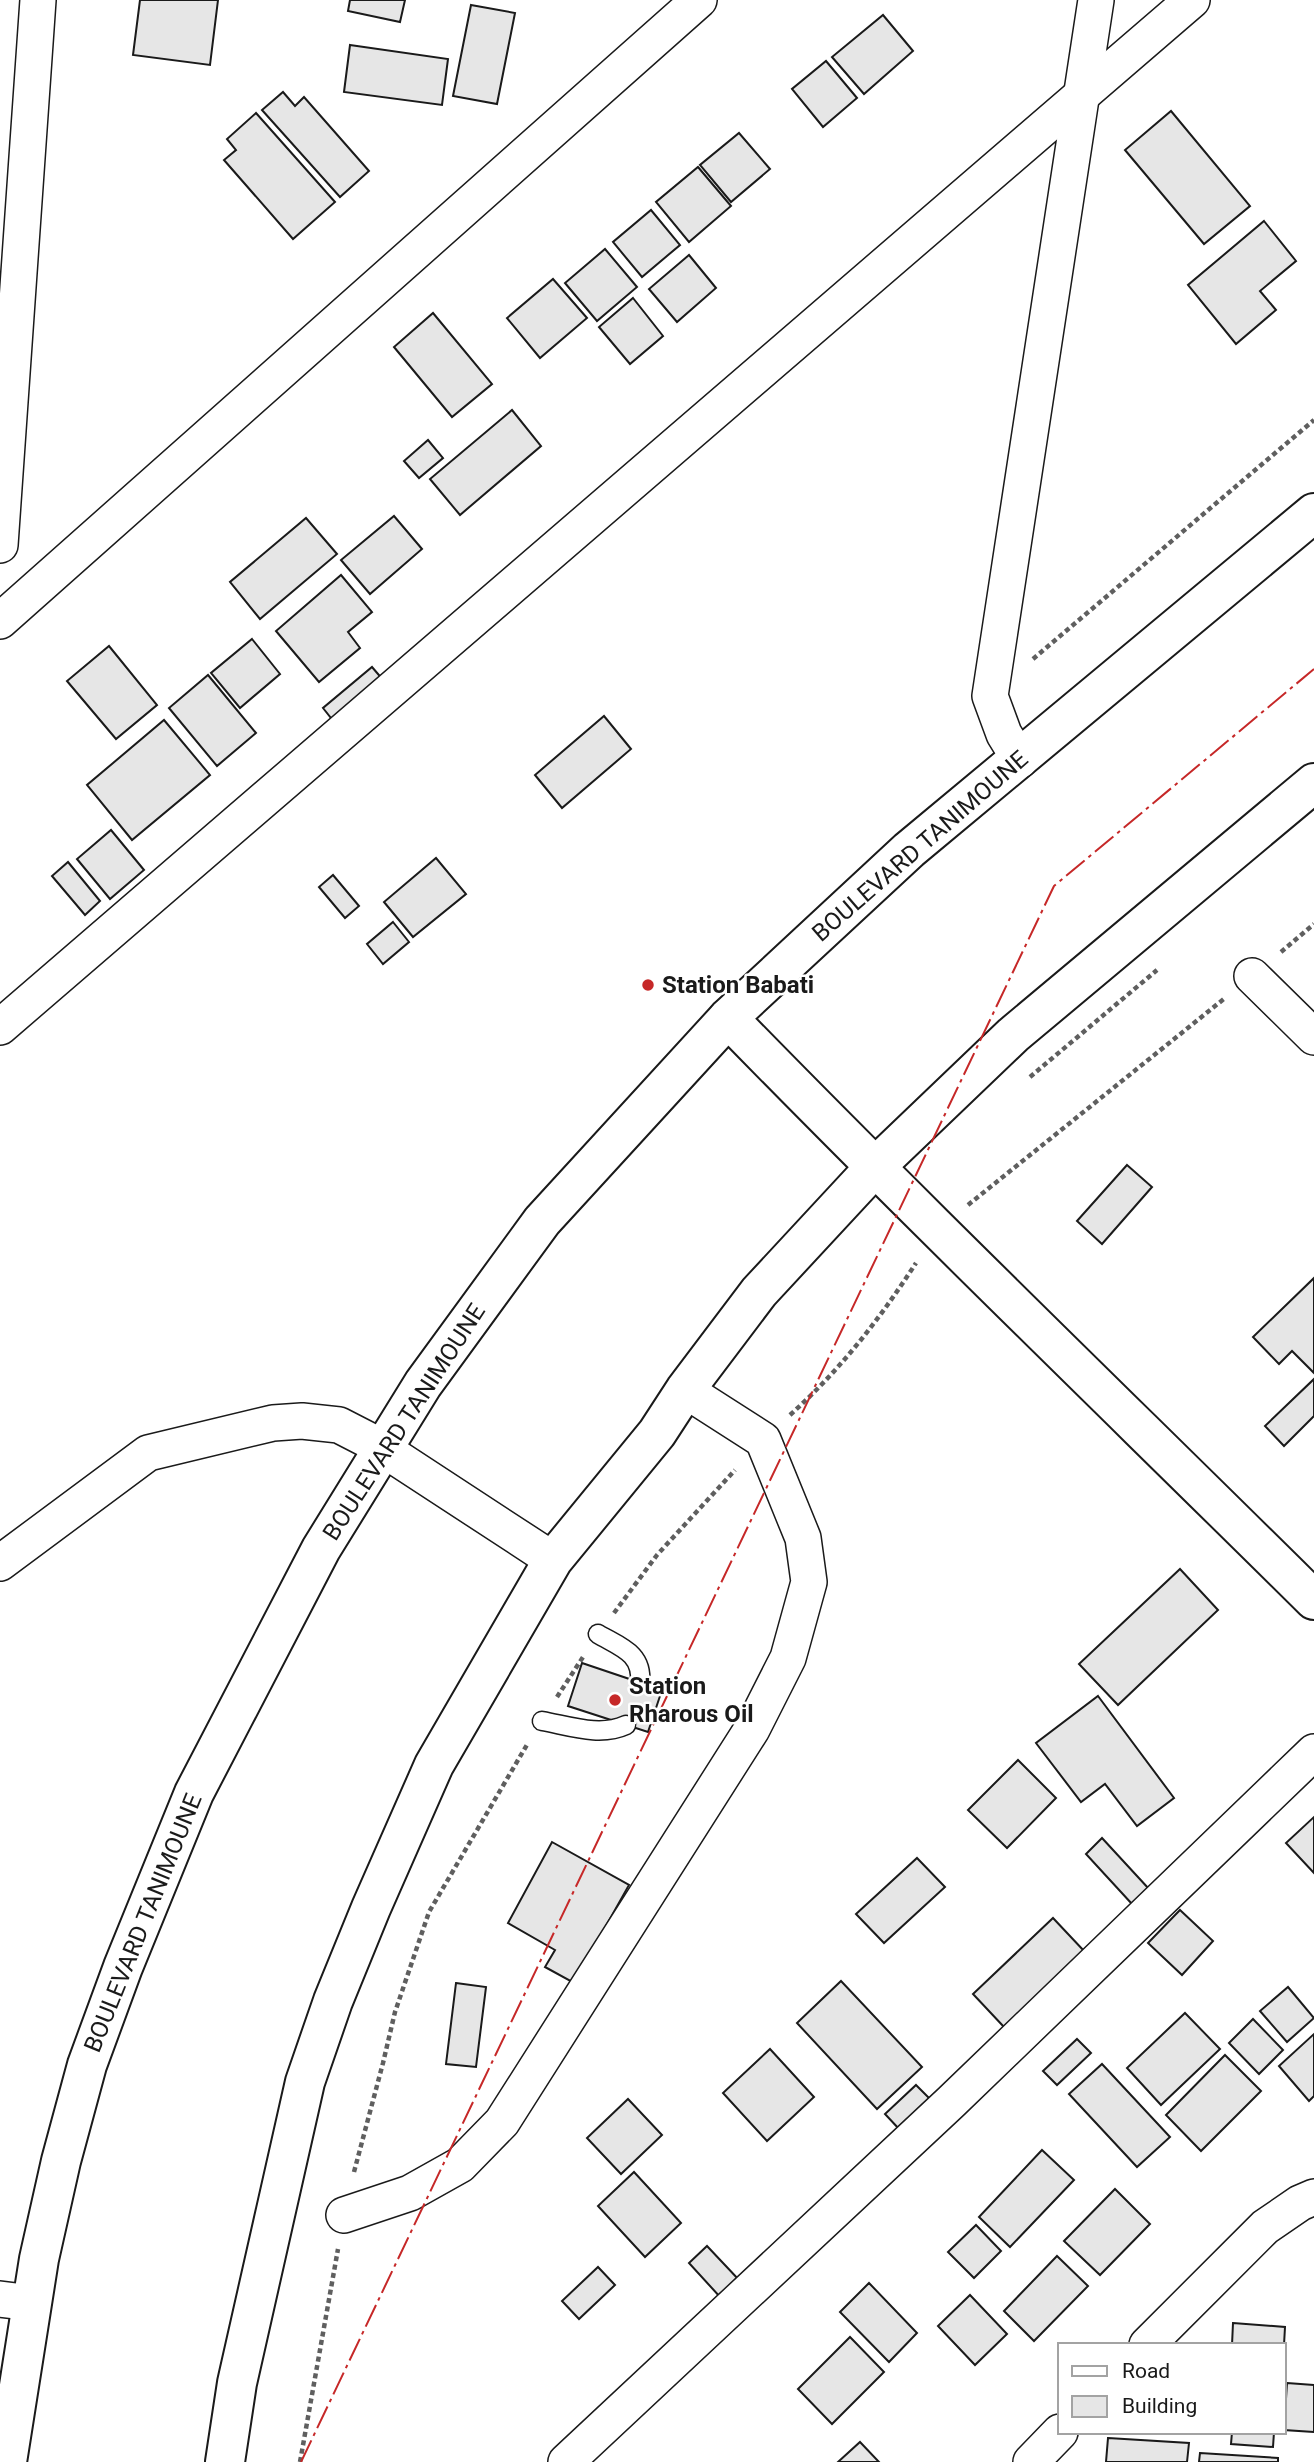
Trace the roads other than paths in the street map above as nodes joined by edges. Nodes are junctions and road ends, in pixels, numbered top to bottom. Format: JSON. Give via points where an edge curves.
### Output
{"nodes":[{"id":1,"x":38,"y":0,"type":"edge"},
{"id":2,"x":699,"y":0,"type":"edge"},
{"id":3,"x":1096,"y":0,"type":"edge"},
{"id":4,"x":1192,"y":0,"type":"edge"},
{"id":5,"x":1081,"y":95,"type":"junction"},
{"id":6,"x":1314,"y":513,"type":"edge"},
{"id":7,"x":0,"y":544,"type":"edge"},
{"id":8,"x":0,"y":621,"type":"edge"},
{"id":9,"x":1020,"y":760,"type":"junction"},
{"id":10,"x":1314,"y":783,"type":"edge"},
{"id":11,"x":1252,"y":976,"type":"road end"},
{"id":12,"x":728,"y":1018,"type":"junction"},
{"id":13,"x":0,"y":1027,"type":"edge"},
{"id":14,"x":1314,"y":1037,"type":"edge"},
{"id":15,"x":874,"y":1168,"type":"junction"},
{"id":16,"x":685,"y":1390,"type":"junction"},
{"id":17,"x":384,"y":1449,"type":"junction"},
{"id":18,"x":553,"y":1560,"type":"junction"},
{"id":19,"x":0,"y":1563,"type":"edge"},
{"id":20,"x":1314,"y":1600,"type":"edge"},
{"id":21,"x":598,"y":1634,"type":"road end"},
{"id":22,"x":640,"y":1683,"type":"dead end"},
{"id":23,"x":542,"y":1721,"type":"road end"},
{"id":24,"x":626,"y":1725,"type":"dead end"},
{"id":25,"x":1314,"y":1752,"type":"edge"},
{"id":26,"x":1314,"y":2197,"type":"edge"},
{"id":27,"x":344,"y":2215,"type":"road end"},
{"id":28,"x":16,"y":2301,"type":"edge"},
{"id":29,"x":1149,"y":2343,"type":"edge"},
{"id":30,"x":1058,"y":2434,"type":"edge"},
{"id":31,"x":7,"y":2462,"type":"edge"},
{"id":32,"x":225,"y":2462,"type":"edge"},
{"id":33,"x":566,"y":2462,"type":"edge"},
{"id":34,"x":1031,"y":2462,"type":"edge"}],
"edges":[{"from":1,"to":7,"type":"street"},
{"from":2,"to":8,"type":"street"},
{"from":3,"to":5,"type":"street"},
{"from":4,"to":5,"type":"street"},
{"from":5,"to":9,"type":"street","via":[[990,696],[1003,734]]},
{"from":5,"to":13,"type":"street"},
{"from":6,"to":9,"type":"main road","name":"BOULEVARD TANIMOUNE"},
{"from":9,"to":12,"type":"main road","name":"BOULEVARD TANIMOUNE","via":[[909,850]]},
{"from":10,"to":15,"type":"main road","via":[[1013,1035]]},
{"from":11,"to":14,"type":"street"},
{"from":12,"to":15,"type":"main road"},
{"from":12,"to":17,"type":"main road","name":"BOULEVARD TANIMOUNE","via":[[542,1221],[423,1384]]},
{"from":15,"to":16,"type":"main road","via":[[759,1292]]},
{"from":15,"to":20,"type":"main road"},
{"from":16,"to":18,"type":"main road","via":[[657,1433]]},
{"from":16,"to":27,"type":"street","via":[[763,1440],[803,1538],[809,1582],[788,1658],[752,1728],[502,2122],[460,2165],[410,2193]]},
{"from":17,"to":18,"type":"street"},
{"from":17,"to":19,"type":"street","via":[[340,1424],[302,1420],[148,1453]]},
{"from":17,"to":28,"type":"main road","name":"BOULEVARD TANIMOUNE","via":[[321,1549],[194,1793],[86,2065],[39,2259]]},
{"from":18,"to":32,"type":"main road","via":[[434,1765],[333,2001],[305,2082],[237,2383]]},
{"from":21,"to":22,"type":"lane","via":[[636,1657]]},
{"from":23,"to":24,"type":"lane","via":[[602,1731]]},
{"from":25,"to":33,"type":"street","via":[[951,2102]]},
{"from":26,"to":29,"type":"street","via":[[1265,2227]]},
{"from":28,"to":31,"type":"main road","name":"BOULEVARD TANIMOUNE"},
{"from":30,"to":34,"type":"street"}]}
